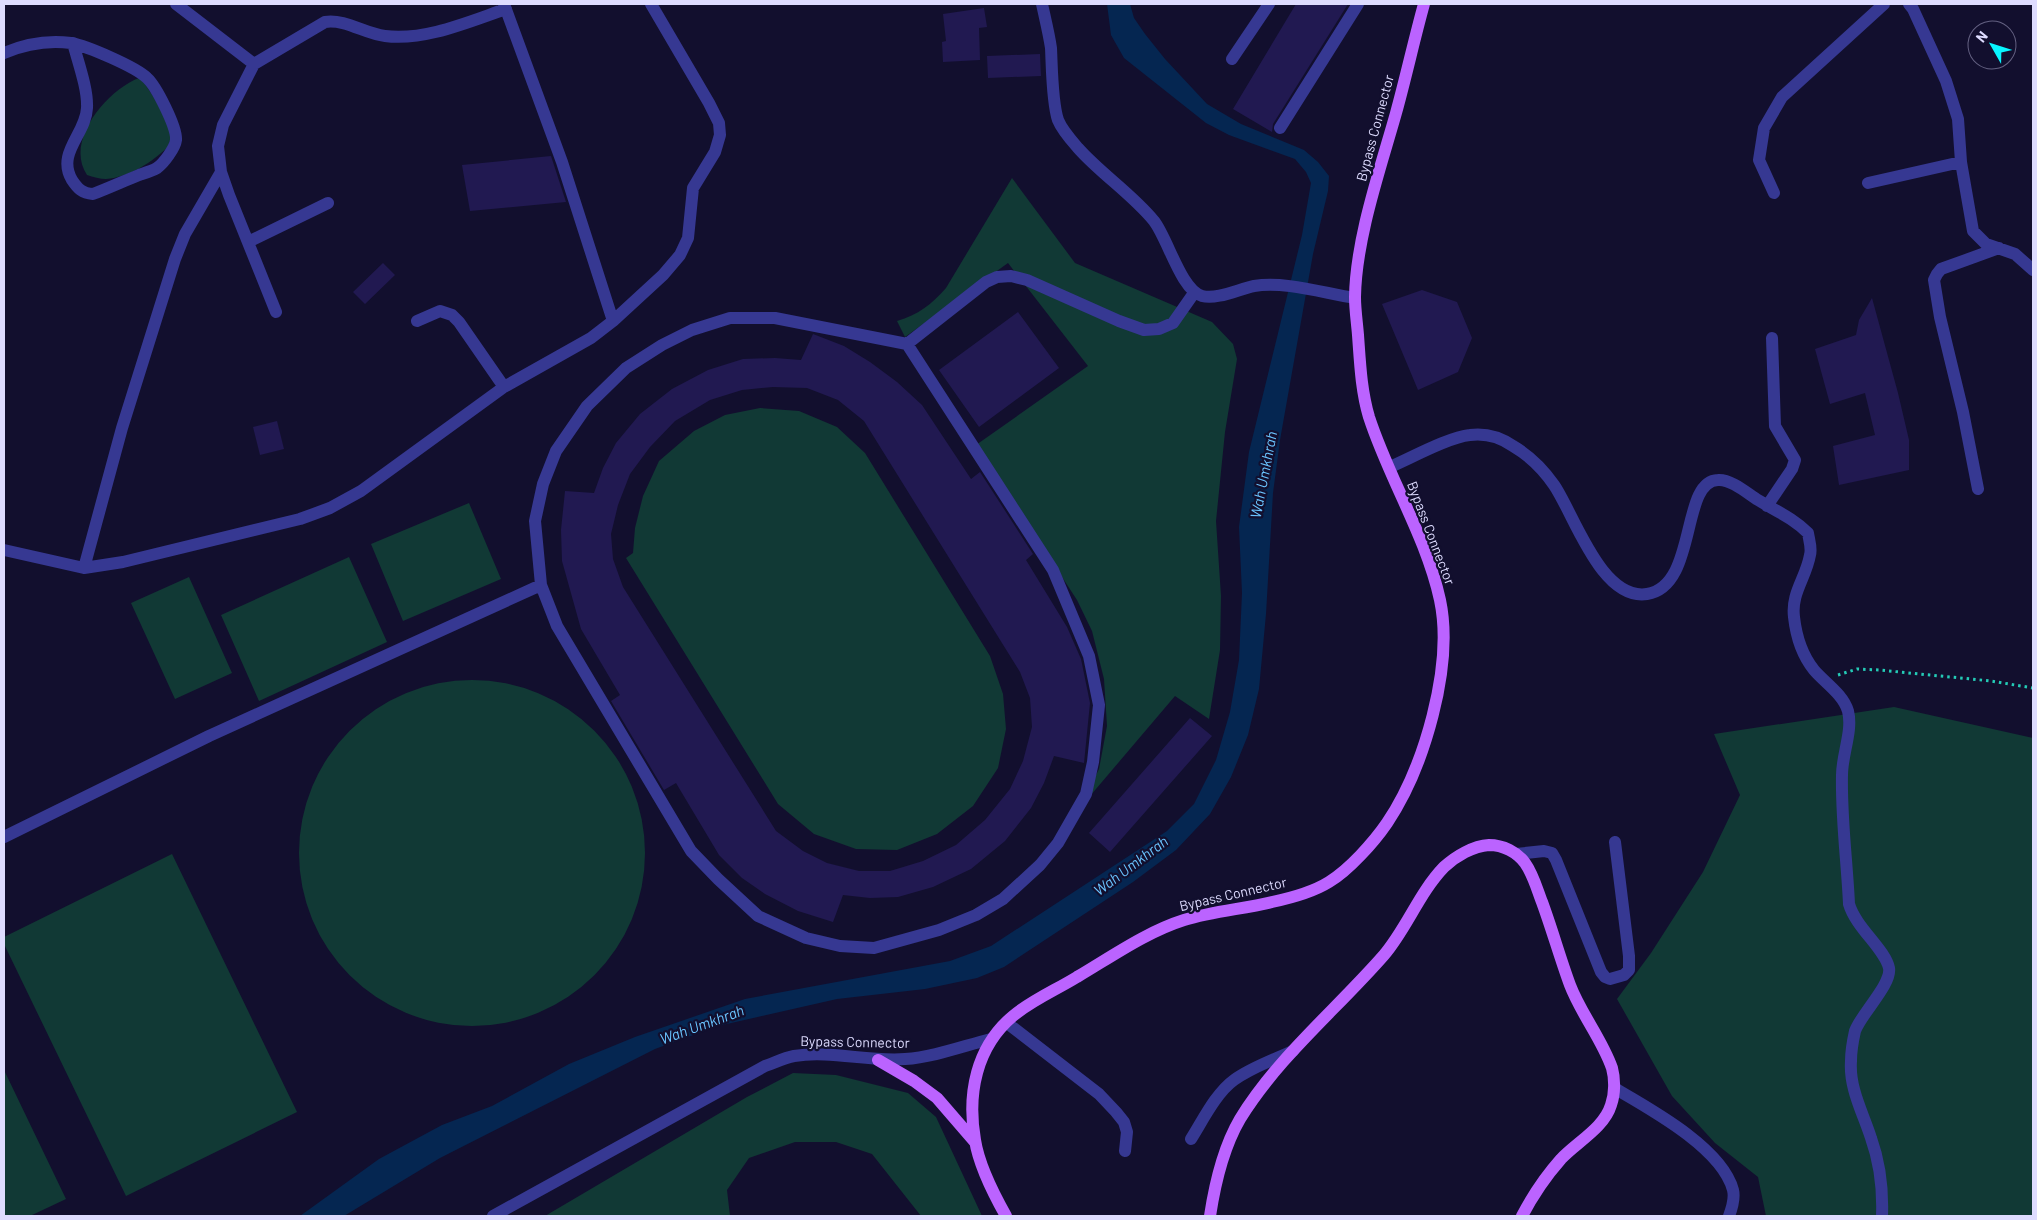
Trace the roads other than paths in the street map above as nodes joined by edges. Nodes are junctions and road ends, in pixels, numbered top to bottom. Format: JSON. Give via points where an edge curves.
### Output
{"nodes":[{"id":1,"x":176,"y":4,"type":"edge"},
{"id":2,"x":651,"y":4,"type":"edge"},
{"id":3,"x":1042,"y":4,"type":"edge"},
{"id":4,"x":1270,"y":4,"type":"edge"},
{"id":5,"x":1358,"y":4,"type":"edge"},
{"id":6,"x":1424,"y":4,"type":"edge"},
{"id":7,"x":1884,"y":4,"type":"edge"},
{"id":8,"x":1909,"y":4,"type":"edge"},
{"id":9,"x":505,"y":6,"type":"edge"},
{"id":10,"x":73,"y":44,"type":"junction"},
{"id":11,"x":4,"y":53,"type":"edge"},
{"id":12,"x":1232,"y":59,"type":"dead end"},
{"id":13,"x":254,"y":64,"type":"junction"},
{"id":14,"x":1280,"y":128,"type":"dead end"},
{"id":15,"x":1961,"y":162,"type":"junction"},
{"id":16,"x":221,"y":172,"type":"junction"},
{"id":17,"x":1868,"y":183,"type":"dead end"},
{"id":18,"x":1774,"y":193,"type":"dead end"},
{"id":19,"x":328,"y":203,"type":"dead end"},
{"id":20,"x":248,"y":242,"type":"junction"},
{"id":21,"x":1999,"y":248,"type":"junction"},
{"id":22,"x":2033,"y":270,"type":"edge"},
{"id":23,"x":1194,"y":293,"type":"junction"},
{"id":24,"x":1355,"y":298,"type":"junction"},
{"id":25,"x":276,"y":312,"type":"dead end"},
{"id":26,"x":418,"y":321,"type":"dead end"},
{"id":27,"x":613,"y":321,"type":"junction"},
{"id":28,"x":1772,"y":338,"type":"dead end"},
{"id":29,"x":907,"y":344,"type":"junction"},
{"id":30,"x":504,"y":387,"type":"junction"},
{"id":31,"x":1390,"y":467,"type":"junction"},
{"id":32,"x":1978,"y":489,"type":"dead end"},
{"id":33,"x":1767,"y":506,"type":"junction"},
{"id":34,"x":4,"y":550,"type":"edge"},
{"id":35,"x":84,"y":568,"type":"junction"},
{"id":36,"x":541,"y":585,"type":"junction"},
{"id":37,"x":4,"y":837,"type":"edge"},
{"id":38,"x":1615,"y":842,"type":"dead end"},
{"id":39,"x":1516,"y":854,"type":"junction"},
{"id":40,"x":1007,"y":1022,"type":"junction"},
{"id":41,"x":991,"y":1039,"type":"junction"},
{"id":42,"x":1293,"y":1051,"type":"junction"},
{"id":43,"x":878,"y":1060,"type":"junction"},
{"id":44,"x":1614,"y":1088,"type":"junction"},
{"id":45,"x":1191,"y":1139,"type":"dead end"},
{"id":46,"x":975,"y":1142,"type":"junction"},
{"id":47,"x":1125,"y":1151,"type":"dead end"},
{"id":48,"x":492,"y":1216,"type":"edge"},
{"id":49,"x":1006,"y":1216,"type":"edge"},
{"id":50,"x":1210,"y":1216,"type":"edge"},
{"id":51,"x":1522,"y":1216,"type":"edge"},
{"id":52,"x":1729,"y":1216,"type":"edge"},
{"id":53,"x":1882,"y":1216,"type":"edge"}],
"edges":[{"from":1,"to":13,"type":"street"},
{"from":2,"to":27,"type":"street","via":[[709,103],[719,123],[720,135],[716,152],[693,188],[688,238],[680,255]]},
{"from":3,"to":23,"type":"street","via":[[1058,120],[1093,164],[1154,221],[1176,266]]},
{"from":4,"to":12,"type":"street"},
{"from":5,"to":14,"type":"street"},
{"from":6,"to":24,"type":"main road","name":"Bypass Connector","via":[[1374,187],[1359,259]]},
{"from":7,"to":18,"type":"street","via":[[1782,97],[1764,128],[1759,160]]},
{"from":8,"to":15,"type":"street","via":[[1946,82],[1958,118]]},
{"from":9,"to":13,"type":"street","via":[[459,25],[397,37],[377,35],[342,22],[325,22]]},
{"from":9,"to":27,"type":"street","via":[[562,162]]},
{"from":10,"to":10,"type":"street","via":[[89,48],[147,78],[174,127],[176,140],[157,168],[93,194],[77,188],[66,165],[67,154],[85,120],[87,108]]},
{"from":10,"to":11,"type":"street","via":[[38,43]]},
{"from":13,"to":16,"type":"street","via":[[223,125],[218,146]]},
{"from":15,"to":17,"type":"street"},
{"from":15,"to":21,"type":"street","via":[[1973,231],[1986,244]]},
{"from":16,"to":20,"type":"street"},
{"from":16,"to":35,"type":"street","via":[[185,234],[175,259],[122,428]]},
{"from":19,"to":20,"type":"street"},
{"from":20,"to":25,"type":"street"},
{"from":21,"to":22,"type":"street","via":[[2014,254]]},
{"from":21,"to":32,"type":"street","via":[[1942,270],[1934,280]]},
{"from":23,"to":24,"type":"street","via":[[1214,296],[1269,284]]},
{"from":23,"to":29,"type":"street","via":[[1173,323],[1160,329],[1144,330],[1027,280],[997,277],[986,282]]},
{"from":24,"to":31,"type":"main road","name":"Bypass Connector","via":[[1359,360],[1368,414]]},
{"from":26,"to":30,"type":"street","via":[[440,311],[452,315]]},
{"from":27,"to":30,"type":"street","via":[[591,338]]},
{"from":28,"to":33,"type":"street","via":[[1774,426],[1795,460]]},
{"from":29,"to":36,"type":"street","via":[[775,318],[730,318],[692,330],[626,368],[587,406],[556,451],[543,484],[536,521]]},
{"from":29,"to":36,"type":"street","via":[[1052,570],[1089,656],[1099,704],[1086,794],[1058,843],[1004,899],[939,930],[874,948],[840,946],[806,938],[758,916],[691,851],[557,626]]},
{"from":30,"to":35,"type":"street","via":[[361,492],[330,508],[300,519],[122,562]]},
{"from":31,"to":33,"type":"street","via":[[1470,435],[1498,437],[1531,458],[1555,486],[1601,568],[1620,587],[1640,595],[1655,592],[1672,578],[1699,494],[1713,481],[1728,482]]},
{"from":31,"to":40,"type":"main road","name":"Bypass Connector","via":[[1432,574],[1440,601],[1444,642],[1439,689],[1430,725],[1415,769],[1387,823],[1348,867],[1328,883],[1272,902],[1182,920],[1153,933],[1034,1002]]},
{"from":33,"to":53,"type":"street","via":[[1785,514],[1808,533],[1811,553],[1793,601],[1797,636],[1806,659],[1847,708],[1850,720],[1842,777],[1849,904],[1852,916],[1887,962],[1889,971],[1856,1030],[1850,1062],[1852,1082],[1878,1162]]},
{"from":34,"to":35,"type":"street"},
{"from":36,"to":37,"type":"street","via":[[209,736]]},
{"from":38,"to":39,"type":"street","via":[[1629,970],[1610,979],[1601,972],[1552,854],[1544,851]]},
{"from":39,"to":42,"type":"main road","via":[[1504,847],[1490,845],[1462,854],[1446,866],[1386,952]]},
{"from":39,"to":44,"type":"main road","via":[[1526,864],[1534,881],[1571,986],[1612,1070]]},
{"from":40,"to":41,"type":"main road","name":"Bypass Connector"},
{"from":40,"to":47,"type":"street","via":[[1099,1094],[1116,1112],[1128,1132]]},
{"from":41,"to":43,"type":"street","name":"Bypass Connector","via":[[929,1056]]},
{"from":41,"to":46,"type":"main road","via":[[980,1061],[974,1084]]},
{"from":42,"to":45,"type":"street","via":[[1232,1081]]},
{"from":42,"to":50,"type":"main road","via":[[1239,1121],[1215,1183]]},
{"from":43,"to":46,"type":"main road","via":[[936,1098]]},
{"from":43,"to":48,"type":"street","name":"Bypass Connector","via":[[793,1056],[765,1066]]},
{"from":44,"to":51,"type":"main road","via":[[1611,1106],[1600,1123],[1562,1158],[1539,1185]]},
{"from":44,"to":52,"type":"street","via":[[1676,1126],[1725,1172],[1733,1191],[1733,1207]]},
{"from":46,"to":49,"type":"main road","via":[[987,1179]]}]}
